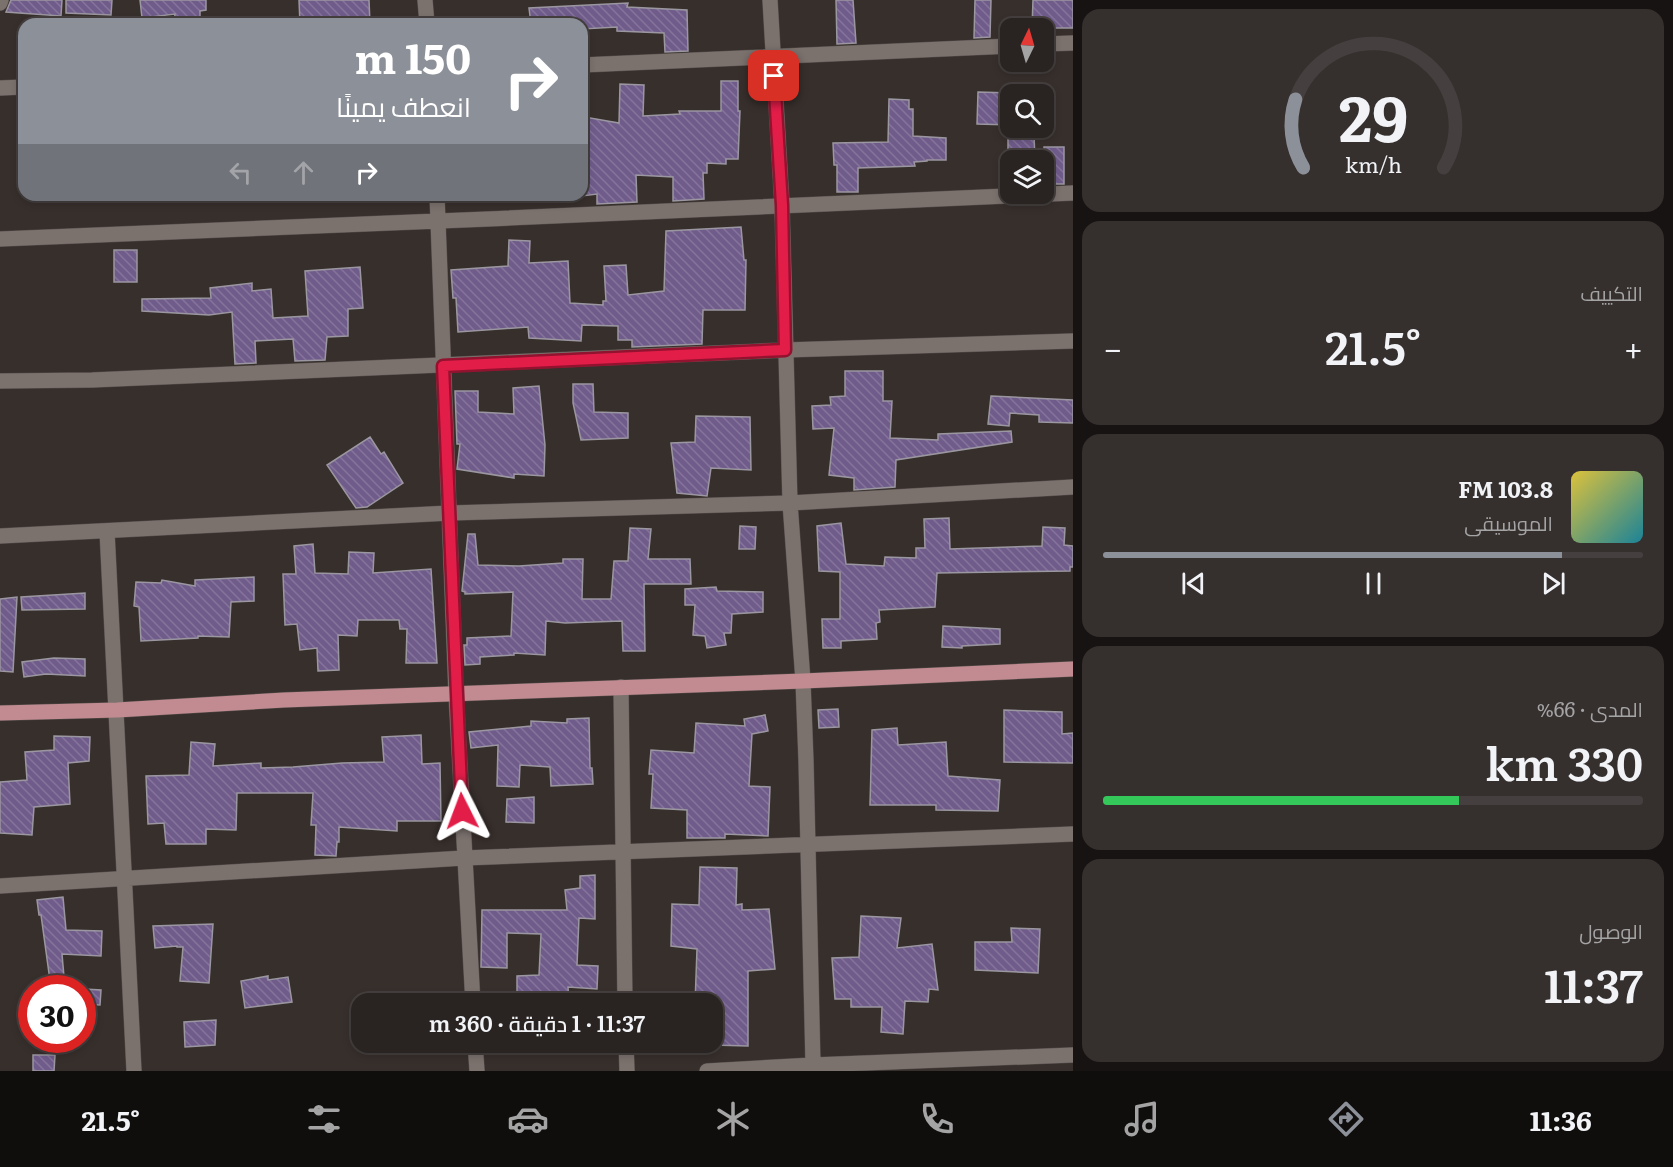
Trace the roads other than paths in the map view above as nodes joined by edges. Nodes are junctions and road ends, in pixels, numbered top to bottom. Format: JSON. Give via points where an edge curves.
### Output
{"nodes":[{"id":1,"x":425,"y":0,"type":"edge"},
{"id":2,"x":770,"y":0,"type":"edge"},
{"id":3,"x":426,"y":18,"type":"edge"},
{"id":4,"x":1073,"y":43,"type":"edge"},
{"id":5,"x":1054,"y":44,"type":"edge"},
{"id":6,"x":1000,"y":46,"type":"edge"},
{"id":7,"x":773,"y":55,"type":"junction"},
{"id":8,"x":588,"y":65,"type":"edge"},
{"id":9,"x":18,"y":87,"type":"edge"},
{"id":10,"x":0,"y":88,"type":"edge"},
{"id":11,"x":1073,"y":193,"type":"edge"},
{"id":12,"x":437,"y":201,"type":"edge"},
{"id":13,"x":782,"y":205,"type":"junction"},
{"id":14,"x":438,"y":222,"type":"junction"},
{"id":15,"x":0,"y":239,"type":"edge"},
{"id":16,"x":1073,"y":341,"type":"edge"},
{"id":17,"x":785,"y":350,"type":"junction"},
{"id":18,"x":443,"y":366,"type":"junction"},
{"id":19,"x":0,"y":381,"type":"edge"},
{"id":20,"x":1073,"y":488,"type":"edge"},
{"id":21,"x":790,"y":503,"type":"junction"},
{"id":22,"x":450,"y":513,"type":"junction"},
{"id":23,"x":107,"y":531,"type":"junction"},
{"id":24,"x":0,"y":536,"type":"edge"},
{"id":25,"x":1073,"y":669,"type":"edge"},
{"id":26,"x":803,"y":681,"type":"junction"},
{"id":27,"x":621,"y":687,"type":"junction"},
{"id":28,"x":456,"y":694,"type":"junction"},
{"id":29,"x":117,"y":710,"type":"junction"},
{"id":30,"x":0,"y":713,"type":"edge"},
{"id":31,"x":1073,"y":834,"type":"edge"},
{"id":32,"x":808,"y":846,"type":"junction"},
{"id":33,"x":622,"y":853,"type":"junction"},
{"id":34,"x":464,"y":858,"type":"junction"},
{"id":35,"x":125,"y":879,"type":"junction"},
{"id":36,"x":0,"y":886,"type":"edge"},
{"id":37,"x":472,"y":993,"type":"edge"},
{"id":38,"x":625,"y":993,"type":"edge"},
{"id":39,"x":476,"y":1053,"type":"edge"},
{"id":40,"x":626,"y":1053,"type":"edge"},
{"id":41,"x":1073,"y":1055,"type":"edge"},
{"id":42,"x":813,"y":1065,"type":"junction"},
{"id":43,"x":934,"y":1066,"type":"edge"},
{"id":44,"x":134,"y":1071,"type":"edge"},
{"id":45,"x":477,"y":1071,"type":"edge"},
{"id":46,"x":627,"y":1071,"type":"edge"},
{"id":47,"x":707,"y":1071,"type":"edge"}],
"edges":[{"from":1,"to":3,"type":"street"},
{"from":2,"to":7,"type":"street"},
{"from":4,"to":5,"type":"street"},
{"from":6,"to":7,"type":"street"},
{"from":7,"to":8,"type":"street"},
{"from":7,"to":13,"type":"street"},
{"from":9,"to":10,"type":"street"},
{"from":11,"to":13,"type":"street"},
{"from":12,"to":14,"type":"street"},
{"from":13,"to":14,"type":"street"},
{"from":13,"to":17,"type":"street"},
{"from":14,"to":15,"type":"street"},
{"from":14,"to":18,"type":"street"},
{"from":16,"to":17,"type":"street"},
{"from":17,"to":18,"type":"street"},
{"from":17,"to":21,"type":"street"},
{"from":18,"to":19,"type":"street"},
{"from":18,"to":22,"type":"street"},
{"from":20,"to":21,"type":"street"},
{"from":21,"to":22,"type":"street"},
{"from":21,"to":26,"type":"street"},
{"from":22,"to":23,"type":"street"},
{"from":22,"to":28,"type":"street"},
{"from":23,"to":24,"type":"street"},
{"from":23,"to":29,"type":"street"},
{"from":25,"to":26,"type":"main road"},
{"from":26,"to":27,"type":"main road"},
{"from":26,"to":32,"type":"street"},
{"from":27,"to":28,"type":"main road"},
{"from":27,"to":33,"type":"street"},
{"from":28,"to":29,"type":"main road"},
{"from":28,"to":34,"type":"street"},
{"from":29,"to":30,"type":"main road"},
{"from":29,"to":35,"type":"street"},
{"from":31,"to":32,"type":"street"},
{"from":32,"to":33,"type":"street"},
{"from":32,"to":42,"type":"street"},
{"from":33,"to":34,"type":"street"},
{"from":33,"to":38,"type":"street"},
{"from":34,"to":35,"type":"street"},
{"from":34,"to":37,"type":"street"},
{"from":35,"to":36,"type":"street"},
{"from":35,"to":44,"type":"street"},
{"from":39,"to":45,"type":"street"},
{"from":40,"to":46,"type":"street"},
{"from":41,"to":43,"type":"street"},
{"from":42,"to":43,"type":"street"},
{"from":42,"to":47,"type":"street"}]}
